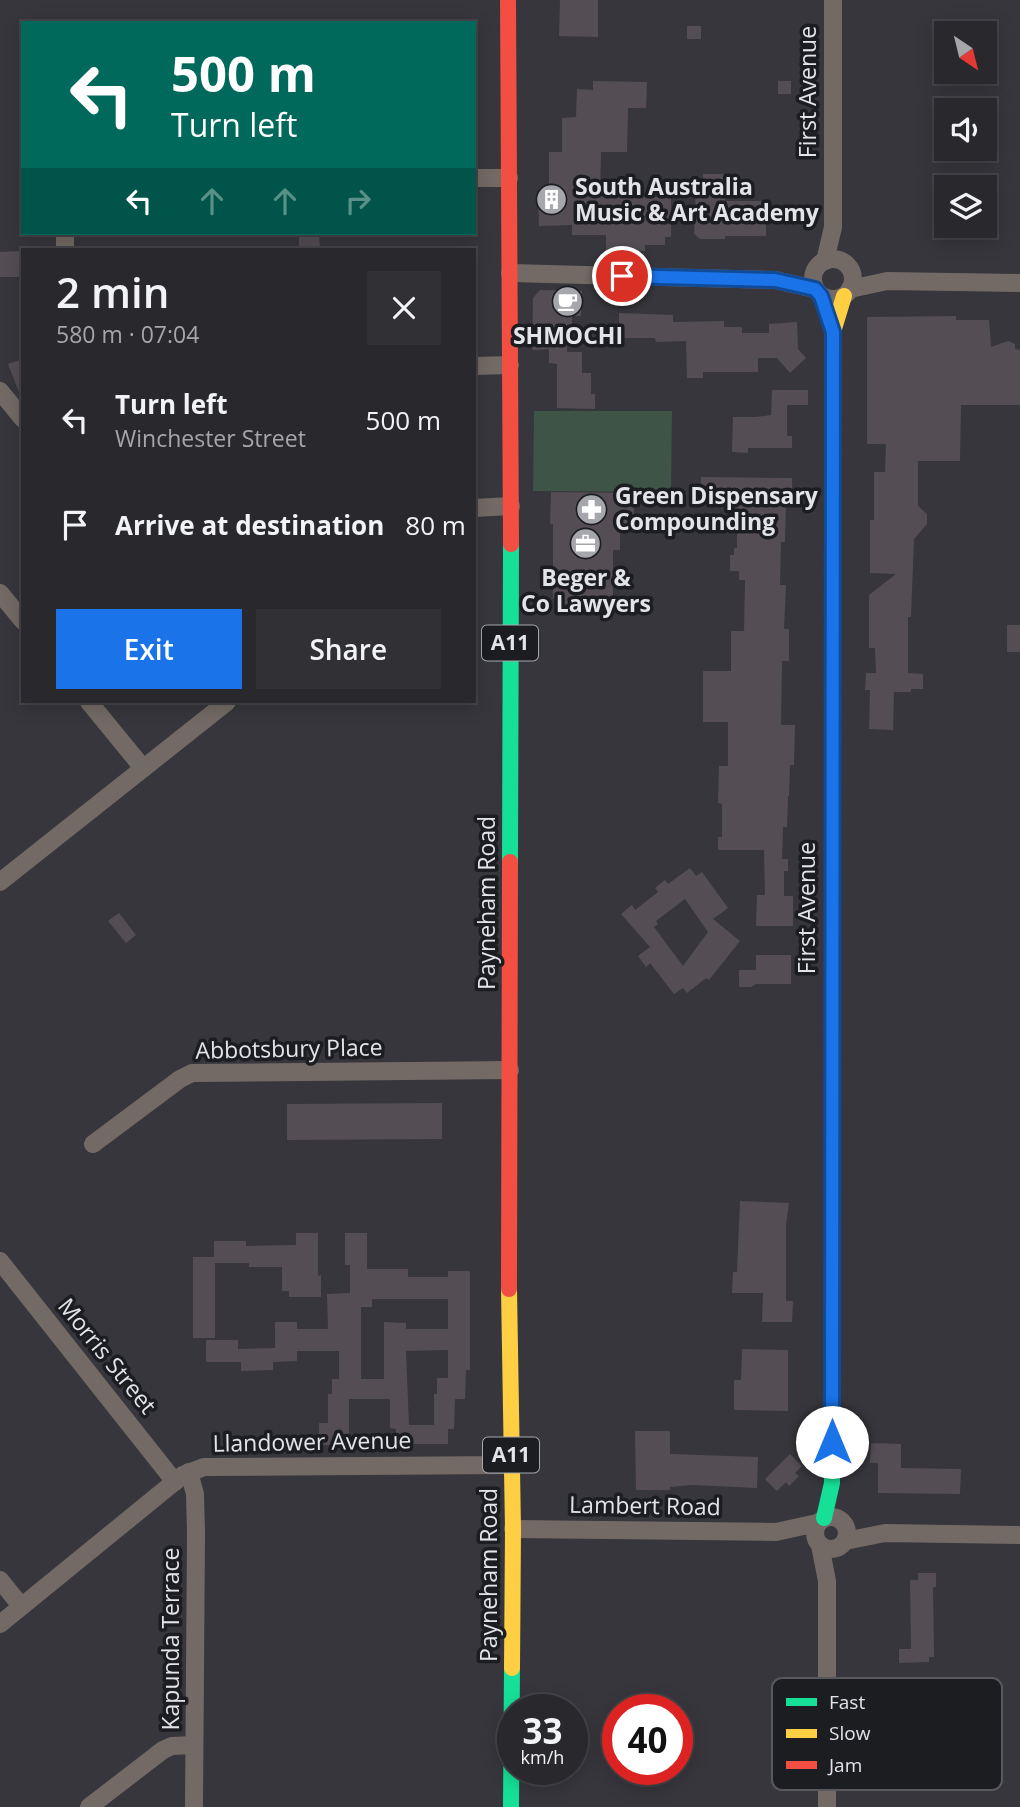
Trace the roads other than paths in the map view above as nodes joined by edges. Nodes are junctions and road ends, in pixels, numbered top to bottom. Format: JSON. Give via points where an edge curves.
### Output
{"nodes":[{"id":1,"x":509,"y":0,"type":"edge"},
{"id":2,"x":833,"y":0,"type":"edge"},
{"id":3,"x":476,"y":178,"type":"edge"},
{"id":4,"x":509,"y":178,"type":"junction"},
{"id":5,"x":510,"y":273,"type":"junction"},
{"id":6,"x":838,"y":275,"type":"junction"},
{"id":7,"x":775,"y":280,"type":"junction"},
{"id":8,"x":1020,"y":283,"type":"edge"},
{"id":9,"x":818,"y":293,"type":"junction"},
{"id":10,"x":833,"y":332,"type":"junction"},
{"id":11,"x":510,"y":365,"type":"junction"},
{"id":12,"x":476,"y":366,"type":"edge"},
{"id":13,"x":0,"y":391,"type":"edge"},
{"id":14,"x":21,"y":417,"type":"edge"},
{"id":15,"x":511,"y":506,"type":"junction"},
{"id":16,"x":476,"y":508,"type":"edge"},
{"id":17,"x":0,"y":593,"type":"edge"},
{"id":18,"x":21,"y":619,"type":"edge"},
{"id":19,"x":90,"y":703,"type":"edge"},
{"id":20,"x":226,"y":703,"type":"edge"},
{"id":21,"x":143,"y":768,"type":"junction"},
{"id":22,"x":0,"y":882,"type":"edge"},
{"id":23,"x":510,"y":1070,"type":"junction"},
{"id":24,"x":93,"y":1144,"type":"dead end"},
{"id":25,"x":0,"y":1261,"type":"edge"},
{"id":26,"x":512,"y":1465,"type":"junction"},
{"id":27,"x":182,"y":1477,"type":"junction"},
{"id":28,"x":832,"y":1483,"type":"joint"},
{"id":29,"x":513,"y":1529,"type":"junction"},
{"id":30,"x":831,"y":1533,"type":"junction"},
{"id":31,"x":1020,"y":1535,"type":"edge"},
{"id":32,"x":0,"y":1580,"type":"edge"},
{"id":33,"x":21,"y":1606,"type":"junction"},
{"id":34,"x":0,"y":1624,"type":"edge"},
{"id":35,"x":827,"y":1678,"type":"edge"},
{"id":36,"x":194,"y":1745,"type":"junction"},
{"id":37,"x":89,"y":1807,"type":"edge"},
{"id":38,"x":194,"y":1807,"type":"edge"},
{"id":39,"x":511,"y":1807,"type":"edge"}],
"edges":[{"from":1,"to":4,"type":"main road","name":"Payneham Road","number":"A11"},
{"from":2,"to":6,"type":"street","name":"First Avenue","via":[[833,227]]},
{"from":3,"to":4,"type":"street"},
{"from":4,"to":5,"type":"main road","name":"Payneham Road","number":"A11"},
{"from":5,"to":7,"type":"street"},
{"from":5,"to":11,"type":"main road","name":"Payneham Road","number":"A11"},
{"from":6,"to":7,"type":"street"},
{"from":6,"to":8,"type":"street","via":[[887,281]]},
{"from":6,"to":9,"type":"street","via":[[829,299]]},
{"from":6,"to":9,"type":"street","name":"First Avenue","via":[[813,276]]},
{"from":6,"to":10,"type":"main road","name":"First Avenue"},
{"from":7,"to":9,"type":"street"},
{"from":9,"to":10,"type":"street","name":"First Avenue"},
{"from":10,"to":28,"type":"main road","name":"First Avenue"},
{"from":11,"to":12,"type":"street"},
{"from":11,"to":15,"type":"main road","name":"Payneham Road","number":"A11"},
{"from":13,"to":14,"type":"street"},
{"from":15,"to":16,"type":"street"},
{"from":15,"to":23,"type":"main road","name":"Payneham Road","number":"A11"},
{"from":17,"to":18,"type":"street"},
{"from":19,"to":21,"type":"street"},
{"from":20,"to":21,"type":"street"},
{"from":21,"to":22,"type":"street"},
{"from":23,"to":24,"type":"street","name":"Abbotsbury Place","via":[[192,1073]]},
{"from":23,"to":26,"type":"main road","name":"Payneham Road","number":"A11"},
{"from":25,"to":27,"type":"street","name":"Morris Street"},
{"from":26,"to":27,"type":"street","name":"Llandower Avenue","via":[[204,1467]]},
{"from":26,"to":29,"type":"main road","name":"Payneham Road","number":"A11"},
{"from":27,"to":33,"type":"street"},
{"from":27,"to":36,"type":"street","name":"Kapunda Terrace","via":[[195,1494]]},
{"from":28,"to":30,"type":"street","name":"First Avenue"},
{"from":29,"to":30,"type":"street","name":"Lambert Road"},
{"from":29,"to":39,"type":"main road","name":"Payneham Road","number":"A11"},
{"from":30,"to":31,"type":"street","name":"Lambert Road"},
{"from":30,"to":35,"type":"street","name":"First Avenue"},
{"from":32,"to":33,"type":"street"},
{"from":33,"to":34,"type":"street"},
{"from":36,"to":37,"type":"street","via":[[163,1750]]},
{"from":36,"to":38,"type":"street","name":"Kapunda Terrace"}]}
